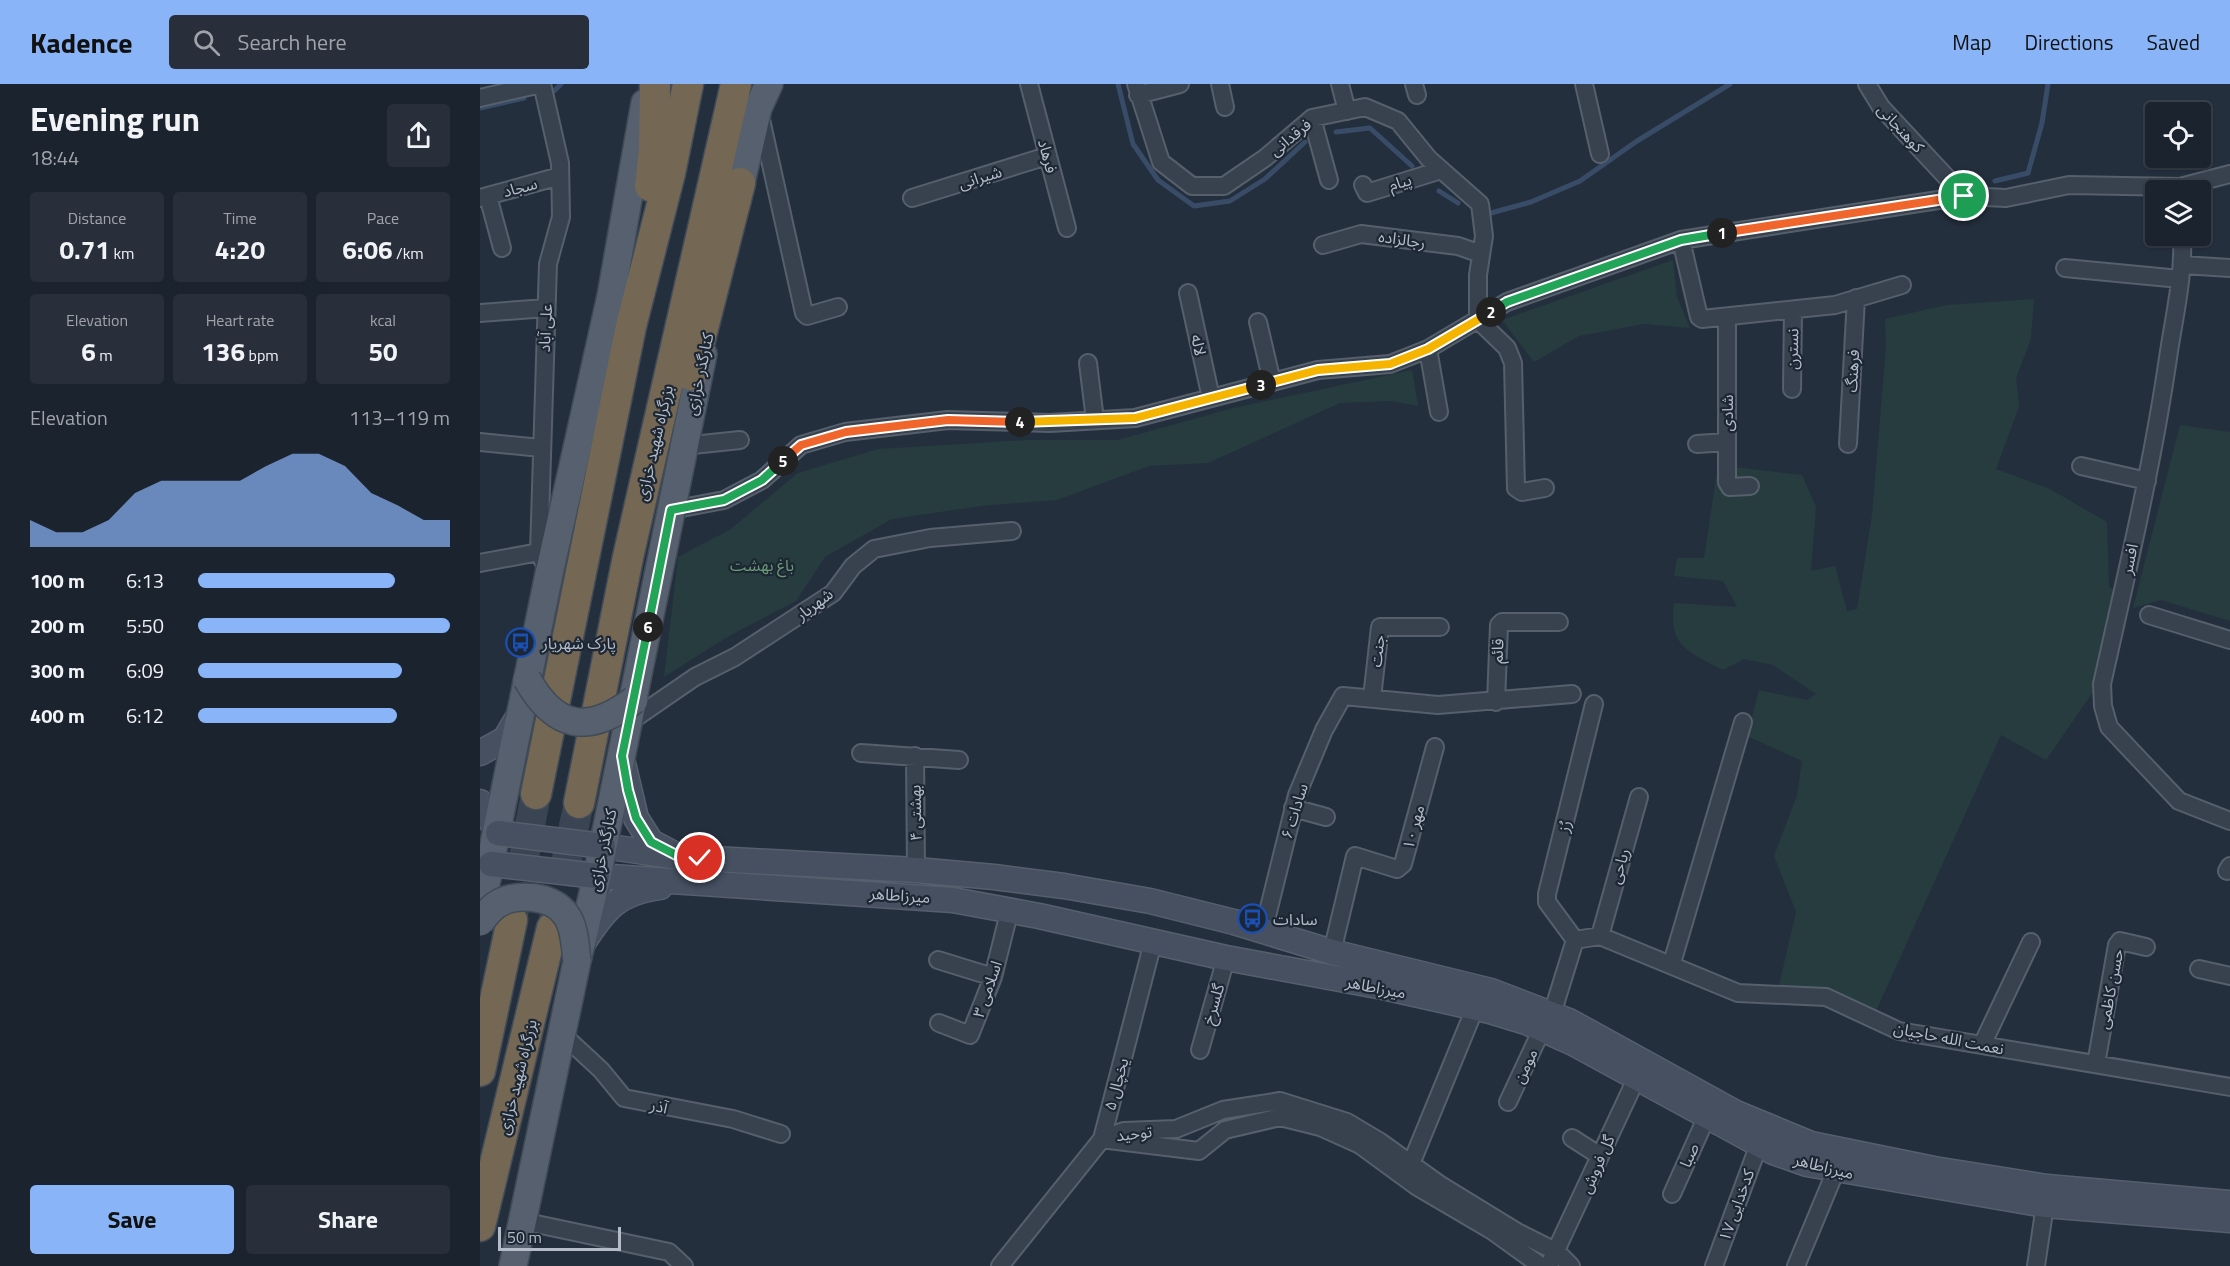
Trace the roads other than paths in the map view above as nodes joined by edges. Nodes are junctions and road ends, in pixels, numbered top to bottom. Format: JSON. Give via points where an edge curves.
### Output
{"nodes":[{"id":1,"x":542,"y":84,"type":"edge"},
{"id":2,"x":647,"y":84,"type":"edge"},
{"id":3,"x":655,"y":84,"type":"edge"},
{"id":4,"x":688,"y":84,"type":"edge"},
{"id":5,"x":736,"y":84,"type":"edge"},
{"id":6,"x":1029,"y":84,"type":"edge"},
{"id":7,"x":1180,"y":84,"type":"edge"},
{"id":8,"x":1220,"y":84,"type":"edge"},
{"id":9,"x":1340,"y":84,"type":"edge"},
{"id":10,"x":1584,"y":84,"type":"edge"},
{"id":11,"x":1867,"y":84,"type":"edge"},
{"id":12,"x":1137,"y":90,"type":"edge"},
{"id":13,"x":764,"y":92,"type":"edge"},
{"id":14,"x":480,"y":98,"type":"edge"},
{"id":15,"x":1226,"y":107,"type":"dead end"},
{"id":16,"x":1347,"y":111,"type":"junction"},
{"id":17,"x":1312,"y":118,"type":"junction"},
{"id":18,"x":1600,"y":153,"type":"dead end"},
{"id":19,"x":1047,"y":156,"type":"junction"},
{"id":20,"x":1441,"y":170,"type":"junction"},
{"id":21,"x":2230,"y":174,"type":"edge"},
{"id":22,"x":560,"y":176,"type":"junction"},
{"id":23,"x":1329,"y":180,"type":"dead end"},
{"id":24,"x":2210,"y":180,"type":"edge"},
{"id":25,"x":740,"y":183,"type":"junction"},
{"id":26,"x":1363,"y":185,"type":"dead end"},
{"id":27,"x":2145,"y":188,"type":"edge"},
{"id":28,"x":1964,"y":196,"type":"junction"},
{"id":29,"x":484,"y":197,"type":"edge"},
{"id":30,"x":912,"y":198,"type":"dead end"},
{"id":31,"x":1067,"y":228,"type":"dead end"},
{"id":32,"x":1681,"y":240,"type":"junction"},
{"id":33,"x":1323,"y":244,"type":"dead end"},
{"id":34,"x":2182,"y":246,"type":"edge"},
{"id":35,"x":502,"y":248,"type":"dead end"},
{"id":36,"x":1481,"y":254,"type":"junction"},
{"id":37,"x":2065,"y":268,"type":"dead end"},
{"id":38,"x":2230,"y":268,"type":"edge"},
{"id":39,"x":2181,"y":272,"type":"junction"},
{"id":40,"x":1902,"y":285,"type":"dead end"},
{"id":41,"x":1188,"y":293,"type":"dead end"},
{"id":42,"x":1856,"y":298,"type":"junction"},
{"id":43,"x":838,"y":307,"type":"dead end"},
{"id":44,"x":546,"y":308,"type":"junction"},
{"id":45,"x":1793,"y":310,"type":"junction"},
{"id":46,"x":480,"y":314,"type":"edge"},
{"id":47,"x":1727,"y":317,"type":"junction"},
{"id":48,"x":1478,"y":320,"type":"junction"},
{"id":49,"x":1258,"y":322,"type":"dead end"},
{"id":50,"x":631,"y":326,"type":"junction"},
{"id":51,"x":1428,"y":349,"type":"junction"},
{"id":52,"x":1088,"y":363,"type":"dead end"},
{"id":53,"x":1272,"y":382,"type":"junction"},
{"id":54,"x":1792,"y":389,"type":"dead end"},
{"id":55,"x":1210,"y":398,"type":"junction"},
{"id":56,"x":1439,"y":412,"type":"dead end"},
{"id":57,"x":1095,"y":420,"type":"junction"},
{"id":58,"x":740,"y":440,"type":"dead end"},
{"id":59,"x":480,"y":442,"type":"edge"},
{"id":60,"x":1727,"y":442,"type":"junction"},
{"id":61,"x":1697,"y":444,"type":"dead end"},
{"id":62,"x":1848,"y":444,"type":"dead end"},
{"id":63,"x":683,"y":446,"type":"junction"},
{"id":64,"x":541,"y":448,"type":"junction"},
{"id":65,"x":2081,"y":466,"type":"dead end"},
{"id":66,"x":2147,"y":481,"type":"junction"},
{"id":67,"x":1750,"y":486,"type":"dead end"},
{"id":68,"x":1545,"y":488,"type":"dead end"},
{"id":69,"x":671,"y":510,"type":"junction"},
{"id":70,"x":1012,"y":531,"type":"dead end"},
{"id":71,"x":480,"y":563,"type":"edge"},
{"id":72,"x":544,"y":563,"type":"junction"},
{"id":73,"x":2149,"y":615,"type":"dead end"},
{"id":74,"x":1559,"y":622,"type":"dead end"},
{"id":75,"x":1440,"y":627,"type":"dead end"},
{"id":76,"x":2230,"y":640,"type":"edge"},
{"id":77,"x":527,"y":679,"type":"junction"},
{"id":78,"x":1572,"y":694,"type":"dead end"},
{"id":79,"x":1372,"y":698,"type":"junction"},
{"id":80,"x":601,"y":701,"type":"junction"},
{"id":81,"x":1496,"y":702,"type":"junction"},
{"id":82,"x":1594,"y":704,"type":"dead end"},
{"id":83,"x":631,"y":711,"type":"junction"},
{"id":84,"x":519,"y":714,"type":"junction"},
{"id":85,"x":1743,"y":722,"type":"dead end"},
{"id":86,"x":1435,"y":747,"type":"dead end"},
{"id":87,"x":480,"y":753,"type":"edge"},
{"id":88,"x":861,"y":753,"type":"dead end"},
{"id":89,"x":622,"y":756,"type":"junction"},
{"id":90,"x":915,"y":756,"type":"junction"},
{"id":91,"x":959,"y":760,"type":"dead end"},
{"id":92,"x":536,"y":794,"type":"tunnel mouth"},
{"id":93,"x":1639,"y":797,"type":"dead end"},
{"id":94,"x":579,"y":803,"type":"tunnel mouth"},
{"id":95,"x":1293,"y":808,"type":"junction"},
{"id":96,"x":1326,"y":817,"type":"dead end"},
{"id":97,"x":2230,"y":820,"type":"edge"},
{"id":98,"x":486,"y":838,"type":"edge"},
{"id":99,"x":603,"y":846,"type":"junction"},
{"id":100,"x":680,"y":857,"type":"junction"},
{"id":101,"x":916,"y":870,"type":"junction"},
{"id":102,"x":597,"y":876,"type":"junction"},
{"id":103,"x":693,"y":883,"type":"junction"},
{"id":104,"x":1064,"y":886,"type":"junction"},
{"id":105,"x":1010,"y":909,"type":"junction"},
{"id":106,"x":480,"y":913,"type":"edge"},
{"id":107,"x":512,"y":920,"type":"tunnel mouth"},
{"id":108,"x":1060,"y":921,"type":"junction"},
{"id":109,"x":480,"y":922,"type":"edge"},
{"id":110,"x":1234,"y":922,"type":"junction"},
{"id":111,"x":552,"y":928,"type":"tunnel mouth"},
{"id":112,"x":1263,"y":932,"type":"junction"},
{"id":113,"x":1600,"y":936,"type":"junction"},
{"id":114,"x":1575,"y":940,"type":"junction"},
{"id":115,"x":1153,"y":942,"type":"junction"},
{"id":116,"x":2031,"y":942,"type":"dead end"},
{"id":117,"x":2146,"y":947,"type":"dead end"},
{"id":118,"x":1332,"y":952,"type":"junction"},
{"id":119,"x":579,"y":954,"type":"junction"},
{"id":120,"x":1226,"y":958,"type":"junction"},
{"id":121,"x":938,"y":960,"type":"dead end"},
{"id":122,"x":1672,"y":963,"type":"junction"},
{"id":123,"x":2199,"y":969,"type":"dead end"},
{"id":124,"x":2230,"y":976,"type":"edge"},
{"id":125,"x":993,"y":977,"type":"junction"},
{"id":126,"x":1475,"y":1008,"type":"junction"},
{"id":127,"x":1547,"y":1022,"type":"junction"},
{"id":128,"x":939,"y":1023,"type":"dead end"},
{"id":129,"x":561,"y":1033,"type":"junction"},
{"id":130,"x":1982,"y":1045,"type":"junction"},
{"id":131,"x":1200,"y":1050,"type":"dead end"},
{"id":132,"x":2096,"y":1064,"type":"junction"},
{"id":133,"x":480,"y":1071,"type":"edge"},
{"id":134,"x":1637,"y":1077,"type":"junction"},
{"id":135,"x":2230,"y":1087,"type":"edge"},
{"id":136,"x":1508,"y":1102,"type":"dead end"},
{"id":137,"x":1280,"y":1109,"type":"junction"},
{"id":138,"x":1223,"y":1110,"type":"junction"},
{"id":139,"x":1707,"y":1116,"type":"junction"},
{"id":140,"x":1225,"y":1130,"type":"junction"},
{"id":141,"x":781,"y":1134,"type":"dead end"},
{"id":142,"x":1572,"y":1138,"type":"dead end"},
{"id":143,"x":1102,"y":1139,"type":"junction"},
{"id":144,"x":1759,"y":1144,"type":"junction"},
{"id":145,"x":1600,"y":1156,"type":"junction"},
{"id":146,"x":1406,"y":1170,"type":"junction"},
{"id":147,"x":1836,"y":1170,"type":"junction"},
{"id":148,"x":1671,"y":1194,"type":"dead end"},
{"id":149,"x":2230,"y":1203,"type":"edge"},
{"id":150,"x":2045,"y":1205,"type":"junction"},
{"id":151,"x":2230,"y":1220,"type":"edge"},
{"id":152,"x":522,"y":1221,"type":"junction"},
{"id":153,"x":480,"y":1226,"type":"edge"},
{"id":154,"x":1552,"y":1259,"type":"edge"},
{"id":155,"x":513,"y":1266,"type":"edge"},
{"id":156,"x":684,"y":1266,"type":"edge"},
{"id":157,"x":1000,"y":1266,"type":"edge"},
{"id":158,"x":1541,"y":1266,"type":"edge"},
{"id":159,"x":1571,"y":1266,"type":"edge"},
{"id":160,"x":1714,"y":1266,"type":"edge"},
{"id":161,"x":1796,"y":1266,"type":"edge"},
{"id":162,"x":2036,"y":1266,"type":"edge"}],
"edges":[{"from":1,"to":14,"type":"street"},
{"from":1,"to":22,"type":"street","name":"علی آباد"},
{"from":2,"to":72,"type":"main road","via":[[611,296]]},
{"from":3,"to":50,"type":"highway","via":[[654,151]]},
{"from":4,"to":50,"type":"highway"},
{"from":5,"to":80,"type":"highway","name":"بزرگراه شهید خرازی","via":[[628,557]]},
{"from":6,"to":19,"type":"street","name":"فرهاد"},
{"from":7,"to":12,"type":"street"},
{"from":8,"to":15,"type":"street"},
{"from":9,"to":16,"type":"street"},
{"from":10,"to":18,"type":"street"},
{"from":11,"to":28,"type":"street","name":"کوهنجانی","via":[[1881,107]]},
{"from":12,"to":17,"type":"street","name":"فرقدانی","via":[[1161,162],[1192,186],[1224,186]]},
{"from":13,"to":25,"type":"main road","name":"کنارگذر خرازی"},
{"from":13,"to":43,"type":"street","via":[[804,313],[807,316]]},
{"from":16,"to":17,"type":"street","name":"فرقدانی"},
{"from":16,"to":20,"type":"street","name":"فرقدانی","via":[[1365,107],[1398,121]]},
{"from":17,"to":23,"type":"street"},
{"from":19,"to":30,"type":"street","name":"شیرانی"},
{"from":19,"to":31,"type":"street","name":"فرهاد"},
{"from":20,"to":26,"type":"street","name":"پیام","via":[[1367,193]]},
{"from":20,"to":36,"type":"street","name":"فرقدانی","via":[[1480,204],[1484,236]]},
{"from":21,"to":24,"type":"street"},
{"from":22,"to":29,"type":"street","name":"سجاد"},
{"from":22,"to":44,"type":"street","name":"علی آباد","via":[[561,217],[548,264]]},
{"from":25,"to":63,"type":"main road","name":"کنارگذر خرازی"},
{"from":25,"to":80,"type":"highway","via":[[620,651]]},
{"from":27,"to":28,"type":"street","via":[[2069,185],[2006,198]]},
{"from":28,"to":32,"type":"street"},
{"from":29,"to":35,"type":"street"},
{"from":32,"to":47,"type":"street","via":[[1699,317]]},
{"from":32,"to":48,"type":"street","via":[[1507,302]]},
{"from":33,"to":36,"type":"street","name":"رجالزاده","via":[[1361,234],[1458,246]]},
{"from":34,"to":39,"type":"street","name":"افسر"},
{"from":36,"to":48,"type":"street"},
{"from":37,"to":39,"type":"street"},
{"from":38,"to":39,"type":"street"},
{"from":39,"to":66,"type":"street","name":"افسر"},
{"from":40,"to":42,"type":"street"},
{"from":41,"to":55,"type":"street","name":"لاله"},
{"from":42,"to":45,"type":"street"},
{"from":42,"to":62,"type":"street","name":"فرهنگ"},
{"from":44,"to":46,"type":"street"},
{"from":44,"to":64,"type":"street","name":"علی آباد"},
{"from":45,"to":47,"type":"street"},
{"from":45,"to":54,"type":"street","name":"نسترن"},
{"from":47,"to":60,"type":"street","name":"شادی"},
{"from":48,"to":51,"type":"street"},
{"from":48,"to":68,"type":"street","via":[[1507,348],[1514,363],[1516,488],[1522,492]]},
{"from":49,"to":53,"type":"street"},
{"from":50,"to":92,"type":"highway"},
{"from":51,"to":53,"type":"street","via":[[1390,364],[1318,370]]},
{"from":51,"to":56,"type":"street"},
{"from":52,"to":57,"type":"street"},
{"from":53,"to":55,"type":"street"},
{"from":55,"to":57,"type":"street","via":[[1135,418]]},
{"from":57,"to":69,"type":"street","via":[[948,420],[846,432],[801,445],[762,480],[724,500]]},
{"from":58,"to":63,"type":"street"},
{"from":59,"to":64,"type":"street"},
{"from":60,"to":61,"type":"street"},
{"from":60,"to":67,"type":"street","name":"شادی","via":[[1727,485]]},
{"from":63,"to":69,"type":"main road","name":"کنارگذر خرازی"},
{"from":64,"to":72,"type":"street","name":"علی آباد"},
{"from":65,"to":66,"type":"street"},
{"from":66,"to":97,"type":"street","name":"افسر","via":[[2102,684],[2103,706],[2109,727],[2179,801]]},
{"from":69,"to":83,"type":"main road","name":"کنارگذر خرازی"},
{"from":70,"to":83,"type":"street","name":"شهریار","via":[[930,538],[873,549],[853,566],[832,593],[735,657]]},
{"from":71,"to":72,"type":"street"},
{"from":72,"to":77,"type":"main road"},
{"from":73,"to":76,"type":"street"},
{"from":74,"to":81,"type":"street","name":"قائم","via":[[1499,625]]},
{"from":75,"to":79,"type":"street","name":"جنت","via":[[1380,627]]},
{"from":77,"to":83,"type":"main road","bridge":true,"via":[[537,698],[576,723],[600,721]]},
{"from":77,"to":84,"type":"main road"},
{"from":78,"to":81,"type":"street"},
{"from":79,"to":81,"type":"street","via":[[1438,705]]},
{"from":79,"to":95,"type":"street","name":"سادات ۶","via":[[1343,696],[1324,730]]},
{"from":80,"to":94,"type":"highway","name":"بزرگراه شهید خرازی"},
{"from":82,"to":114,"type":"street","name":"رُز","via":[[1547,894],[1547,902]]},
{"from":83,"to":89,"type":"main road","name":"کنارگذر خرازی"},
{"from":84,"to":87,"type":"main road","via":[[506,739]]},
{"from":84,"to":98,"type":"main road"},
{"from":85,"to":122,"type":"street"},
{"from":86,"to":118,"type":"street","name":"مهر ۱۰","via":[[1403,864],[1397,869],[1355,856]]},
{"from":88,"to":90,"type":"street"},
{"from":89,"to":99,"type":"main road","name":"کنارگذر خرازی"},
{"from":89,"to":100,"type":"main road","via":[[636,818],[651,842]]},
{"from":90,"to":91,"type":"street"},
{"from":90,"to":101,"type":"street","name":"بهشتی ۴"},
{"from":93,"to":113,"type":"street","name":"ریاحی"},
{"from":95,"to":96,"type":"street"},
{"from":95,"to":112,"type":"street","name":"سادات ۶"},
{"from":98,"to":99,"type":"main road","name":"میرزاطاهر","bridge":true},
{"from":98,"to":102,"type":"main road","name":"میرزاطاهر","bridge":true},
{"from":98,"to":106,"type":"main road"},
{"from":99,"to":100,"type":"main road","name":"میرزاطاهر"},
{"from":99,"to":102,"type":"main road","name":"کنارگذر خرازی"},
{"from":100,"to":101,"type":"main road","name":"میرزاطاهر"},
{"from":101,"to":104,"type":"main road","name":"میرزاطاهر"},
{"from":102,"to":103,"type":"main road","name":"میرزاطاهر"},
{"from":102,"to":119,"type":"main road","name":"کنارگذر خرازی"},
{"from":103,"to":105,"type":"main road","name":"میرزاطاهر","via":[[901,894]]},
{"from":103,"to":119,"type":"main road","via":[[643,890],[618,899],[597,922]]},
{"from":104,"to":108,"type":"main road","via":[[1053,908]]},
{"from":104,"to":110,"type":"main road","name":"میرزاطاهر","via":[[1150,901]]},
{"from":105,"to":108,"type":"main road","name":"میرزاطاهر"},
{"from":105,"to":125,"type":"street","name":"اسلامی ۳"},
{"from":107,"to":133,"type":"highway"},
{"from":108,"to":115,"type":"main road","name":"میرزاطاهر"},
{"from":109,"to":119,"type":"main road","bridge":true,"via":[[495,905],[506,900],[524,897],[548,901],[568,918]]},
{"from":110,"to":112,"type":"main road","name":"میرزاطاهر"},
{"from":110,"to":120,"type":"main road","via":[[1235,944]]},
{"from":111,"to":153,"type":"highway","name":"بزرگراه شهید خرازی"},
{"from":112,"to":118,"type":"main road","name":"میرزاطاهر"},
{"from":113,"to":114,"type":"street","name":"نعمت الله حاجیان"},
{"from":113,"to":122,"type":"street","name":"نعمت الله حاجیان"},
{"from":114,"to":127,"type":"street","name":"مومن"},
{"from":115,"to":120,"type":"main road","name":"میرزاطاهر"},
{"from":115,"to":143,"type":"street","name":"یخچال ۵"},
{"from":116,"to":130,"type":"street"},
{"from":117,"to":132,"type":"street","name":"حسن کاظمی","via":[[2120,941],[2117,945]]},
{"from":118,"to":127,"type":"main road","name":"میرزاطاهر","via":[[1481,988]]},
{"from":119,"to":129,"type":"main road","name":"کنارگذر خرازی"},
{"from":120,"to":126,"type":"main road","name":"میرزاطاهر"},
{"from":120,"to":131,"type":"street","name":"گلسرخ"},
{"from":121,"to":125,"type":"street"},
{"from":122,"to":130,"type":"street","name":"نعمت الله حاجیان","via":[[1738,993],[1826,998],[1899,1031]]},
{"from":123,"to":124,"type":"street"},
{"from":125,"to":128,"type":"street","name":"اسلامی ۳","via":[[970,1035]]},
{"from":126,"to":127,"type":"main road","name":"میرزاطاهر"},
{"from":126,"to":146,"type":"street"},
{"from":127,"to":134,"type":"main road","name":"میرزاطاهر"},
{"from":127,"to":136,"type":"street","name":"مومن"},
{"from":127,"to":149,"type":"main road","name":"میرزاطاهر","via":[[1633,1055],[1736,1113],[1811,1144],[2047,1187]]},
{"from":129,"to":141,"type":"street","name":"آذر","via":[[624,1098],[733,1119]]},
{"from":129,"to":152,"type":"main road","name":"کنارگذر خرازی"},
{"from":130,"to":132,"type":"street","name":"نعمت الله حاجیان"},
{"from":132,"to":135,"type":"street","name":"نعمت الله حاجیان"},
{"from":134,"to":139,"type":"main road","name":"میرزاطاهر"},
{"from":134,"to":145,"type":"street","name":"گل فروش"},
{"from":137,"to":138,"type":"street","name":"توحید"},
{"from":137,"to":140,"type":"street","name":"توحید"},
{"from":137,"to":146,"type":"street","name":"توحید","via":[[1347,1122]]},
{"from":138,"to":140,"type":"street"},
{"from":138,"to":143,"type":"street","name":"توحید","via":[[1176,1130],[1124,1131]]},
{"from":139,"to":144,"type":"main road","name":"میرزاطاهر"},
{"from":139,"to":148,"type":"street","name":"صبا"},
{"from":140,"to":143,"type":"street","name":"توحید","via":[[1199,1151]]},
{"from":142,"to":145,"type":"street"},
{"from":143,"to":157,"type":"street","name":"یخچال ۵"},
{"from":144,"to":147,"type":"main road","name":"میرزاطاهر","via":[[1807,1164]]},
{"from":144,"to":160,"type":"street","name":"کدخدایی ۱۷"},
{"from":145,"to":154,"type":"street","name":"گل فروش"},
{"from":146,"to":154,"type":"street","name":"توحید","via":[[1519,1233]]},
{"from":146,"to":158,"type":"street","name":"توحید"},
{"from":147,"to":150,"type":"main road","name":"میرزاطاهر"},
{"from":147,"to":161,"type":"street"},
{"from":150,"to":151,"type":"main road","name":"میرزاطاهر"},
{"from":150,"to":162,"type":"street"},
{"from":152,"to":155,"type":"main road","name":"کنارگذر خرازی"},
{"from":152,"to":156,"type":"street","via":[[669,1252]]},
{"from":154,"to":159,"type":"street","name":"توحید"}]}
